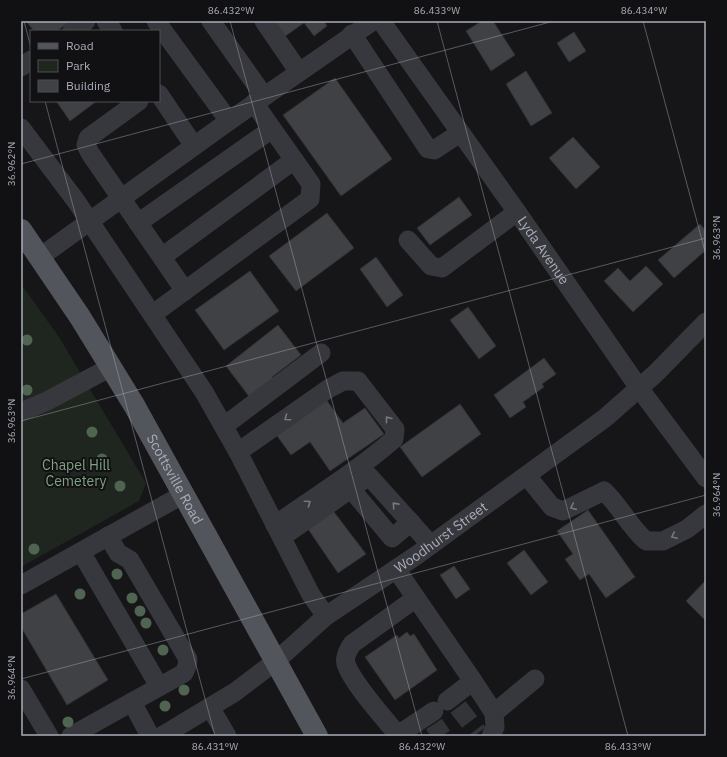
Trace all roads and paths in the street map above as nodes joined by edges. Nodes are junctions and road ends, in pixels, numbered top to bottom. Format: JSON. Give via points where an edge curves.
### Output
{"nodes":[{"id":1,"x":86,"y":21,"type":"edge"},
{"id":2,"x":106,"y":21,"type":"edge"},
{"id":3,"x":156,"y":21,"type":"edge"},
{"id":4,"x":211,"y":21,"type":"edge"},
{"id":5,"x":264,"y":21,"type":"edge"},
{"id":6,"x":373,"y":21,"type":"edge"},
{"id":7,"x":381,"y":21,"type":"edge"},
{"id":8,"x":73,"y":30,"type":"edge"},
{"id":9,"x":112,"y":30,"type":"edge"},
{"id":10,"x":352,"y":34,"type":"junction"},
{"id":11,"x":30,"y":61,"type":"edge"},
{"id":12,"x":21,"y":67,"type":"edge"},
{"id":13,"x":300,"y":72,"type":"junction"},
{"id":14,"x":160,"y":95,"type":"edge"},
{"id":15,"x":259,"y":100,"type":"junction"},
{"id":16,"x":138,"y":102,"type":"edge"},
{"id":17,"x":229,"y":121,"type":"junction"},
{"id":18,"x":21,"y":128,"type":"edge"},
{"id":19,"x":272,"y":129,"type":"junction"},
{"id":20,"x":460,"y":133,"type":"junction"},
{"id":21,"x":194,"y":146,"type":"junction"},
{"id":22,"x":294,"y":160,"type":"junction"},
{"id":23,"x":121,"y":198,"type":"junction"},
{"id":24,"x":517,"y":212,"type":"junction"},
{"id":25,"x":90,"y":220,"type":"junction"},
{"id":26,"x":138,"y":223,"type":"junction"},
{"id":27,"x":21,"y":230,"type":"edge"},
{"id":28,"x":408,"y":240,"type":"dead end"},
{"id":29,"x":40,"y":257,"type":"junction"},
{"id":30,"x":162,"y":257,"type":"junction"},
{"id":31,"x":185,"y":291,"type":"junction"},
{"id":32,"x":153,"y":314,"type":"junction"},
{"id":33,"x":706,"y":322,"type":"edge"},
{"id":34,"x":321,"y":353,"type":"dead end"},
{"id":35,"x":111,"y":367,"type":"junction"},
{"id":36,"x":639,"y":388,"type":"junction"},
{"id":37,"x":21,"y":412,"type":"edge"},
{"id":38,"x":224,"y":426,"type":"junction"},
{"id":39,"x":238,"y":452,"type":"junction"},
{"id":40,"x":527,"y":476,"type":"junction"},
{"id":41,"x":706,"y":478,"type":"edge"},
{"id":42,"x":184,"y":494,"type":"junction"},
{"id":43,"x":706,"y":514,"type":"edge"},
{"id":44,"x":279,"y":531,"type":"junction"},
{"id":45,"x":108,"y":536,"type":"junction"},
{"id":46,"x":431,"y":545,"type":"junction"},
{"id":47,"x":81,"y":552,"type":"junction"},
{"id":48,"x":396,"y":569,"type":"junction"},
{"id":49,"x":21,"y":585,"type":"edge"},
{"id":50,"x":416,"y":598,"type":"junction"},
{"id":51,"x":326,"y":616,"type":"junction"},
{"id":52,"x":276,"y":661,"type":"junction"},
{"id":53,"x":535,"y":679,"type":"dead end"},
{"id":54,"x":473,"y":681,"type":"junction"},
{"id":55,"x":159,"y":686,"type":"junction"},
{"id":56,"x":21,"y":689,"type":"edge"},
{"id":57,"x":132,"y":702,"type":"junction"},
{"id":58,"x":210,"y":707,"type":"junction"},
{"id":59,"x":494,"y":713,"type":"junction"},
{"id":60,"x":483,"y":735,"type":"edge"},
{"id":61,"x":48,"y":736,"type":"edge"},
{"id":62,"x":71,"y":736,"type":"edge"},
{"id":63,"x":150,"y":736,"type":"edge"},
{"id":64,"x":162,"y":736,"type":"edge"},
{"id":65,"x":227,"y":736,"type":"edge"},
{"id":66,"x":317,"y":736,"type":"edge"},
{"id":67,"x":398,"y":736,"type":"edge"}],
"edges":[{"from":1,"to":8,"type":"street"},
{"from":2,"to":9,"type":"street"},
{"from":3,"to":17,"type":"street"},
{"from":4,"to":15,"type":"street"},
{"from":5,"to":13,"type":"street"},
{"from":6,"to":10,"type":"street"},
{"from":7,"to":20,"type":"street","name":"Lyda Avenue"},
{"from":10,"to":13,"type":"street"},
{"from":10,"to":20,"type":"street","via":[[428,149],[434,150]]},
{"from":11,"to":12,"type":"street"},
{"from":13,"to":15,"type":"street"},
{"from":14,"to":21,"type":"street"},
{"from":15,"to":17,"type":"street"},
{"from":15,"to":19,"type":"street"},
{"from":16,"to":23,"type":"street","via":[[88,138],[86,145]]},
{"from":17,"to":21,"type":"street"},
{"from":18,"to":25,"type":"street"},
{"from":19,"to":22,"type":"street"},
{"from":19,"to":26,"type":"street"},
{"from":20,"to":24,"type":"street","name":"Lyda Avenue"},
{"from":21,"to":23,"type":"street"},
{"from":22,"to":30,"type":"street"},
{"from":22,"to":31,"type":"street","via":[[311,184],[310,199]]},
{"from":23,"to":25,"type":"street"},
{"from":23,"to":26,"type":"street"},
{"from":24,"to":28,"type":"street","via":[[442,268],[431,266]]},
{"from":24,"to":36,"type":"street","name":"Lyda Avenue"},
{"from":25,"to":29,"type":"street"},
{"from":25,"to":32,"type":"street"},
{"from":26,"to":30,"type":"street"},
{"from":27,"to":29,"type":"main road","name":"Scottsville Road"},
{"from":29,"to":35,"type":"main road","name":"Scottsville Road"},
{"from":30,"to":31,"type":"street"},
{"from":31,"to":32,"type":"street"},
{"from":32,"to":38,"type":"street"},
{"from":33,"to":36,"type":"street","name":"Woodhurst Street"},
{"from":34,"to":38,"type":"street"},
{"from":35,"to":37,"type":"street","via":[[48,401]]},
{"from":35,"to":42,"type":"main road","name":"Scottsville Road"},
{"from":36,"to":40,"type":"street","name":"Woodhurst Street","via":[[605,418]]},
{"from":36,"to":41,"type":"street","name":"Lyda Avenue"},
{"from":38,"to":39,"type":"street"},
{"from":39,"to":44,"type":"street"},
{"from":44,"to":39,"type":"street","one_way":true,"via":[[394,439],[395,429],[358,381],[343,381]]},
{"from":43,"to":40,"type":"street","one_way":true,"via":[[687,529],[663,541],[646,541],[634,530],[604,491],[563,511],[552,507]]},
{"from":40,"to":46,"type":"street","name":"Woodhurst Street"},
{"from":42,"to":45,"type":"street"},
{"from":42,"to":52,"type":"main road","name":"Scottsville Road"},
{"from":46,"to":44,"type":"street","one_way":true,"via":[[369,476]]},
{"from":44,"to":51,"type":"street","via":[[311,595]]},
{"from":45,"to":47,"type":"street"},
{"from":45,"to":55,"type":"street","via":[[118,553],[130,560],[188,659],[184,673]]},
{"from":46,"to":48,"type":"street","name":"Woodhurst Street"},
{"from":47,"to":49,"type":"street"},
{"from":47,"to":55,"type":"street"},
{"from":48,"to":50,"type":"street"},
{"from":48,"to":51,"type":"street","name":"Woodhurst Street"},
{"from":50,"to":54,"type":"street"},
{"from":50,"to":67,"type":"street","via":[[352,644],[346,653],[346,663],[361,688]]},
{"from":51,"to":52,"type":"street","name":"Woodhurst Street"},
{"from":52,"to":58,"type":"street","name":"Woodhurst Street"},
{"from":52,"to":66,"type":"main road","name":"Scottsville Road"},
{"from":53,"to":59,"type":"street"},
{"from":54,"to":59,"type":"street"},
{"from":54,"to":67,"type":"street","via":[[442,709]]},
{"from":55,"to":57,"type":"street"},
{"from":56,"to":61,"type":"street"},
{"from":57,"to":62,"type":"street"},
{"from":57,"to":63,"type":"street"},
{"from":58,"to":64,"type":"street","name":"Woodhurst Street"},
{"from":58,"to":65,"type":"street"},
{"from":59,"to":60,"type":"street","via":[[495,727]]}]}
